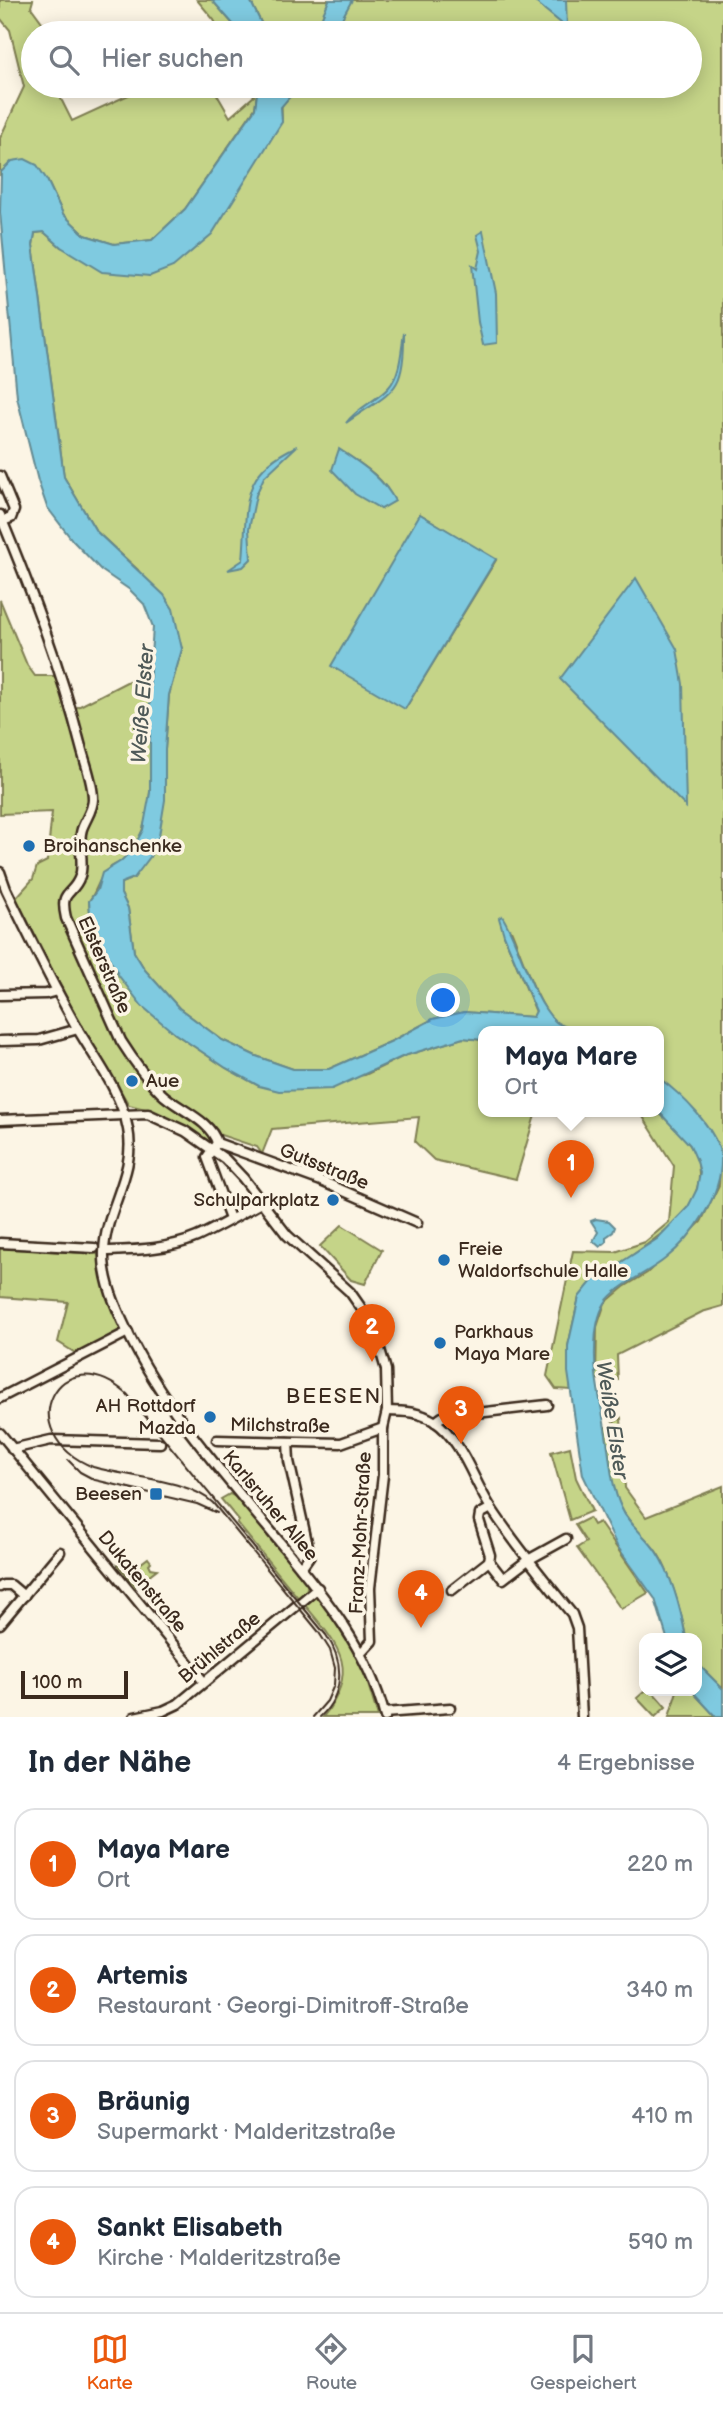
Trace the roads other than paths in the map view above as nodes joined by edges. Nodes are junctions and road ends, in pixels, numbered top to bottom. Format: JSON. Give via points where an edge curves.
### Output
{"nodes":[{"id":1,"x":0,"y":476,"type":"edge"},
{"id":2,"x":1,"y":519,"type":"edge"},
{"id":3,"x":0,"y":872,"type":"edge"},
{"id":4,"x":57,"y":991,"type":"junction"},
{"id":5,"x":0,"y":995,"type":"edge"},
{"id":6,"x":78,"y":1029,"type":"junction"},
{"id":7,"x":0,"y":1041,"type":"edge"},
{"id":8,"x":125,"y":1116,"type":"junction"},
{"id":9,"x":0,"y":1120,"type":"edge"},
{"id":10,"x":215,"y":1146,"type":"junction"},
{"id":11,"x":261,"y":1203,"type":"junction"},
{"id":12,"x":230,"y":1219,"type":"junction"},
{"id":13,"x":417,"y":1223,"type":"dead end"},
{"id":14,"x":0,"y":1242,"type":"edge"},
{"id":15,"x":94,"y":1248,"type":"dead end"},
{"id":16,"x":109,"y":1251,"type":"dead end"},
{"id":17,"x":128,"y":1332,"type":"junction"},
{"id":18,"x":0,"y":1398,"type":"edge"},
{"id":19,"x":547,"y":1405,"type":"dead end"},
{"id":20,"x":387,"y":1411,"type":"junction"},
{"id":21,"x":435,"y":1422,"type":"junction"},
{"id":22,"x":383,"y":1429,"type":"junction"},
{"id":23,"x":0,"y":1433,"type":"edge"},
{"id":24,"x":217,"y":1440,"type":"dead end"},
{"id":25,"x":288,"y":1442,"type":"junction"},
{"id":26,"x":160,"y":1443,"type":"dead end"},
{"id":27,"x":12,"y":1448,"type":"junction"},
{"id":28,"x":491,"y":1508,"type":"junction"},
{"id":29,"x":566,"y":1539,"type":"dead end"},
{"id":30,"x":60,"y":1552,"type":"dead end"},
{"id":31,"x":528,"y":1560,"type":"junction"},
{"id":32,"x":489,"y":1561,"type":"junction"},
{"id":33,"x":301,"y":1568,"type":"junction"},
{"id":34,"x":0,"y":1587,"type":"edge"},
{"id":35,"x":318,"y":1588,"type":"junction"},
{"id":36,"x":452,"y":1590,"type":"dead end"},
{"id":37,"x":24,"y":1596,"type":"junction"},
{"id":38,"x":0,"y":1624,"type":"edge"},
{"id":39,"x":361,"y":1653,"type":"junction"},
{"id":40,"x":204,"y":1682,"type":"junction"},
{"id":41,"x":450,"y":1708,"type":"dead end"},
{"id":42,"x":385,"y":1715,"type":"edge"},
{"id":43,"x":134,"y":1717,"type":"edge"},
{"id":44,"x":582,"y":1717,"type":"edge"}],
"edges":[{"from":1,"to":2,"type":"street","via":[[14,510],[11,517]]},
{"from":2,"to":10,"type":"street","name":"Elsterstraße","via":[[51,648],[92,789],[92,810],[82,829],[81,875],[65,898],[66,918],[132,1059],[163,1096],[202,1123],[216,1138]]},
{"from":3,"to":4,"type":"street","name":"Karlsruher Allee"},
{"from":4,"to":5,"type":"street"},
{"from":4,"to":6,"type":"street","name":"Karlsruher Allee"},
{"from":6,"to":7,"type":"street","via":[[39,1040]]},
{"from":6,"to":8,"type":"street","name":"Karlsruher Allee"},
{"from":8,"to":9,"type":"street"},
{"from":8,"to":10,"type":"street","via":[[148,1114]]},
{"from":8,"to":17,"type":"street","name":"Karlsruher Allee","via":[[129,1163],[104,1250],[108,1283]]},
{"from":10,"to":11,"type":"street","name":"Franz-Mohr-Straße"},
{"from":10,"to":12,"type":"street","via":[[207,1157]]},
{"from":10,"to":13,"type":"street","name":"Gutsstraße","via":[[321,1181]]},
{"from":11,"to":12,"type":"street"},
{"from":11,"to":20,"type":"street","name":"Franz-Mohr-Straße","via":[[287,1235],[350,1292],[373,1325],[383,1358]]},
{"from":12,"to":16,"type":"street","via":[[181,1242]]},
{"from":14,"to":15,"type":"street"},
{"from":17,"to":18,"type":"street"},
{"from":17,"to":33,"type":"street","name":"Karlsruher Allee","via":[[180,1420]]},
{"from":19,"to":21,"type":"street","via":[[486,1410]]},
{"from":20,"to":21,"type":"street","via":[[413,1411]]},
{"from":20,"to":22,"type":"street","name":"Franz-Mohr-Straße"},
{"from":21,"to":28,"type":"street","via":[[462,1455]]},
{"from":22,"to":25,"type":"street","name":"Milchstraße","via":[[341,1443]]},
{"from":22,"to":39,"type":"street","name":"Franz-Mohr-Straße","via":[[383,1475],[370,1588],[372,1641]]},
{"from":23,"to":27,"type":"street","name":"Dukatenstraße"},
{"from":24,"to":25,"type":"street","name":"Milchstraße"},
{"from":25,"to":33,"type":"street","via":[[310,1555]]},
{"from":26,"to":27,"type":"street","via":[[51,1440]]},
{"from":27,"to":40,"type":"street","name":"Dukatenstraße"},
{"from":28,"to":31,"type":"street"},
{"from":28,"to":32,"type":"street","via":[[480,1514],[479,1520]]},
{"from":29,"to":31,"type":"street"},
{"from":30,"to":37,"type":"street"},
{"from":31,"to":32,"type":"street","via":[[503,1579]]},
{"from":31,"to":44,"type":"street","via":[[572,1614],[577,1628]]},
{"from":32,"to":36,"type":"street"},
{"from":33,"to":35,"type":"street","name":"Karlsruher Allee"},
{"from":34,"to":37,"type":"street","via":[[11,1586]]},
{"from":35,"to":39,"type":"street","name":"Karlsruher Allee"},
{"from":35,"to":40,"type":"street","name":"Brühlstraße"},
{"from":37,"to":38,"type":"street"},
{"from":39,"to":42,"type":"street","name":"Karlsruher Allee"},
{"from":40,"to":43,"type":"street","name":"Brühlstraße","via":[[178,1704]]},
{"from":41,"to":42,"type":"street"}]}
